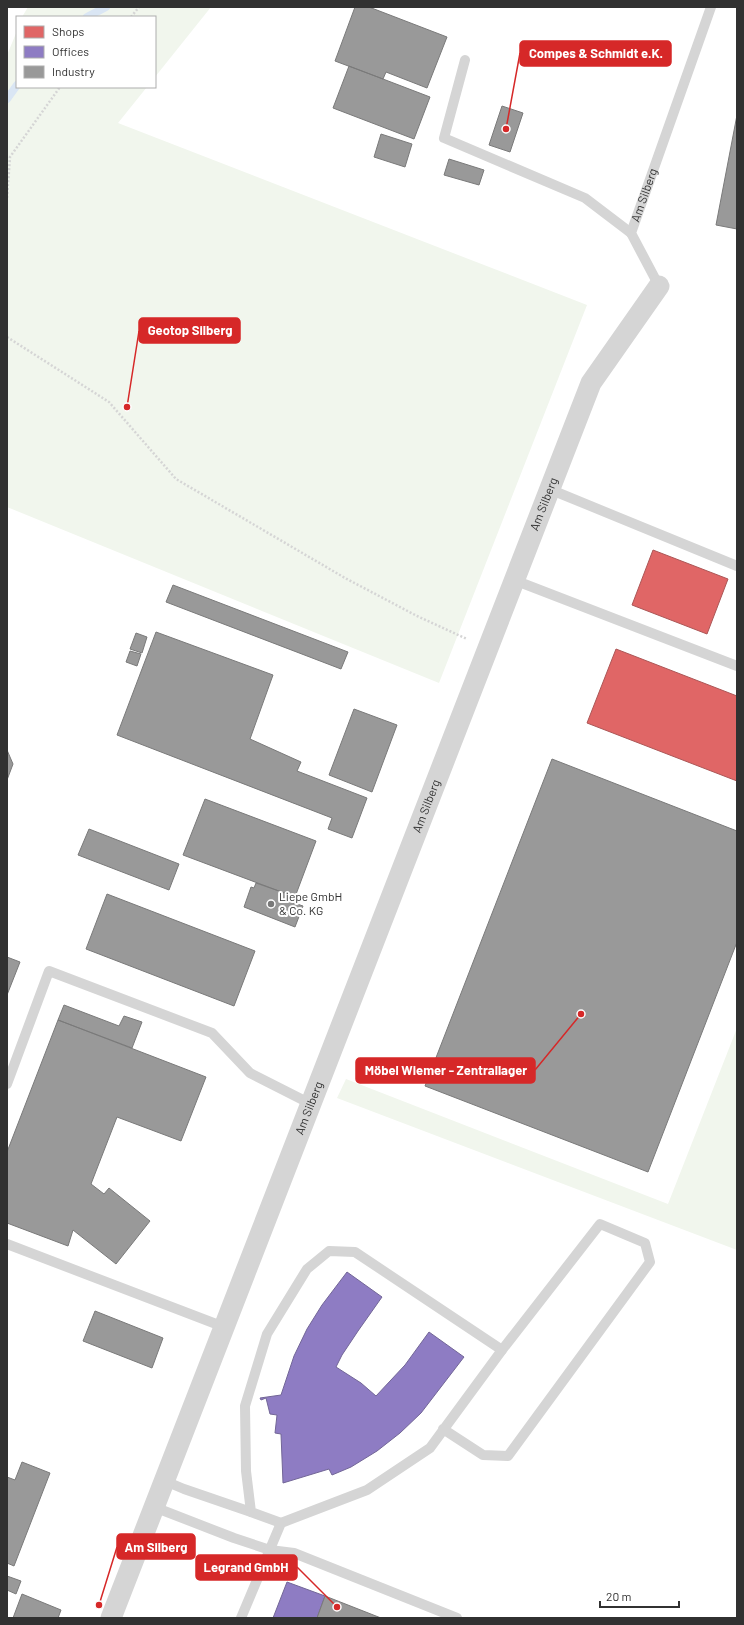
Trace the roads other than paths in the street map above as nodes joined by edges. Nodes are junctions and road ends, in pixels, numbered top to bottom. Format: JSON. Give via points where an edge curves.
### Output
{"nodes":[{"id":1,"x":710,"y":7,"type":"edge"},
{"id":2,"x":466,"y":60,"type":"dead end"},
{"id":3,"x":631,"y":233,"type":"junction"},
{"id":4,"x":658,"y":286,"type":"joint"},
{"id":5,"x":549,"y":489,"type":"junction"},
{"id":6,"x":737,"y":566,"type":"edge"},
{"id":7,"x":514,"y":580,"type":"junction"},
{"id":8,"x":737,"y":666,"type":"edge"},
{"id":9,"x":7,"y":1084,"type":"edge"},
{"id":10,"x":311,"y":1104,"type":"junction"},
{"id":11,"x":7,"y":1244,"type":"edge"},
{"id":12,"x":224,"y":1327,"type":"junction"},
{"id":13,"x":502,"y":1350,"type":"junction"},
{"id":14,"x":443,"y":1429,"type":"junction"},
{"id":15,"x":165,"y":1481,"type":"junction"},
{"id":16,"x":154,"y":1507,"type":"junction"},
{"id":17,"x":251,"y":1512,"type":"junction"},
{"id":18,"x":281,"y":1523,"type":"junction"},
{"id":19,"x":270,"y":1550,"type":"junction"},
{"id":20,"x":111,"y":1618,"type":"edge"},
{"id":21,"x":241,"y":1618,"type":"edge"},
{"id":22,"x":457,"y":1618,"type":"edge"}],
"edges":[{"from":1,"to":3,"type":"lane","name":"Am Silberg"},
{"from":2,"to":3,"type":"lane","via":[[444,138],[585,198]]},
{"from":3,"to":4,"type":"lane","name":"Am Silberg"},
{"from":4,"to":5,"type":"street","name":"Am Silberg","via":[[591,383]]},
{"from":5,"to":6,"type":"lane"},
{"from":5,"to":7,"type":"street","name":"Am Silberg"},
{"from":7,"to":8,"type":"lane"},
{"from":7,"to":10,"type":"street","name":"Am Silberg"},
{"from":9,"to":10,"type":"lane","via":[[49,972],[212,1034],[250,1073]]},
{"from":10,"to":12,"type":"street","name":"Am Silberg"},
{"from":11,"to":12,"type":"lane"},
{"from":12,"to":15,"type":"street","name":"Am Silberg"},
{"from":13,"to":14,"type":"lane"},
{"from":13,"to":14,"type":"lane","via":[[600,1224],[646,1243],[650,1262],[508,1456],[483,1455]]},
{"from":13,"to":17,"type":"lane","via":[[355,1252],[328,1250],[307,1269],[267,1334],[245,1406],[246,1472]]},
{"from":14,"to":18,"type":"lane","via":[[430,1448],[366,1490]]},
{"from":15,"to":16,"type":"street","name":"Am Silberg"},
{"from":15,"to":17,"type":"lane"},
{"from":16,"to":19,"type":"lane"},
{"from":16,"to":20,"type":"street","name":"Am Silberg"},
{"from":17,"to":18,"type":"lane"},
{"from":18,"to":19,"type":"lane"},
{"from":19,"to":21,"type":"lane"},
{"from":19,"to":22,"type":"lane","via":[[294,1553]]}]}
